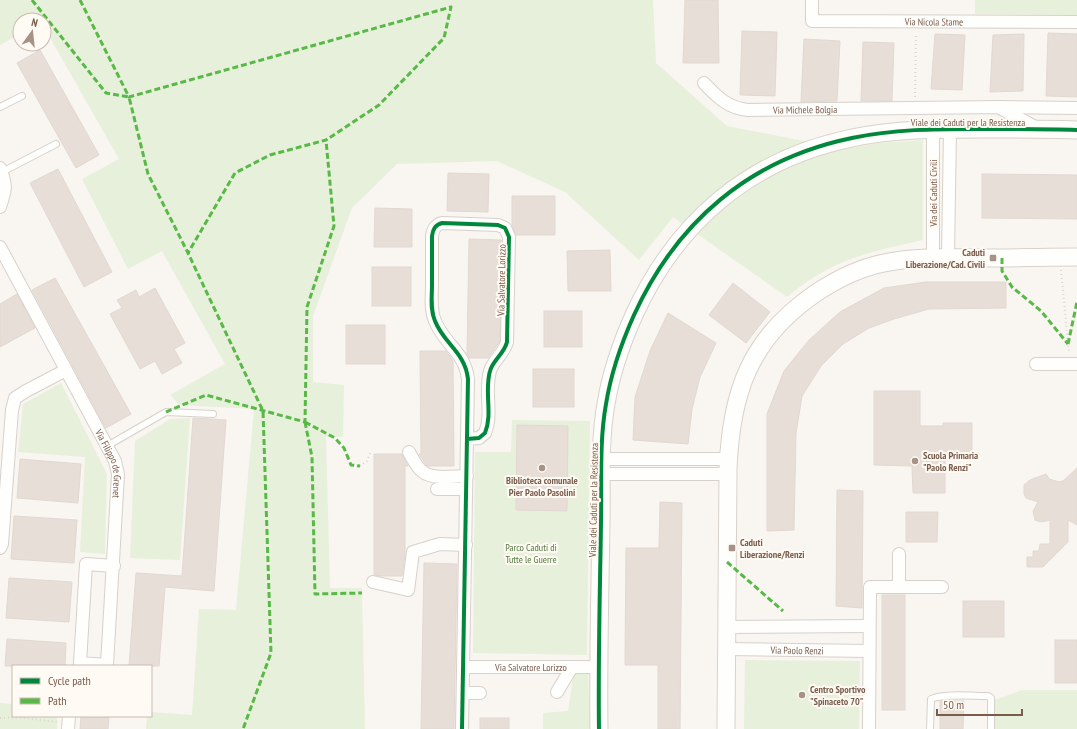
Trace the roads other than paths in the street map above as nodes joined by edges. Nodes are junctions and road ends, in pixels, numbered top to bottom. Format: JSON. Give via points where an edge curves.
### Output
{"nodes":[{"id":1,"x":812,"y":0,"type":"edge"},
{"id":2,"x":1077,"y":22,"type":"edge"},
{"id":3,"x":704,"y":83,"type":"dead end"},
{"id":4,"x":22,"y":96,"type":"dead end"},
{"id":5,"x":0,"y":107,"type":"edge"},
{"id":6,"x":999,"y":107,"type":"junction"},
{"id":7,"x":915,"y":108,"type":"junction"},
{"id":8,"x":1077,"y":108,"type":"edge"},
{"id":9,"x":914,"y":129,"type":"junction"},
{"id":10,"x":942,"y":129,"type":"junction"},
{"id":11,"x":1040,"y":130,"type":"junction"},
{"id":12,"x":1077,"y":130,"type":"edge"},
{"id":13,"x":56,"y":144,"type":"dead end"},
{"id":14,"x":1,"y":170,"type":"edge"},
{"id":15,"x":0,"y":207,"type":"edge"},
{"id":16,"x":0,"y":246,"type":"edge"},
{"id":17,"x":1077,"y":257,"type":"edge"},
{"id":18,"x":940,"y":258,"type":"junction"},
{"id":19,"x":1036,"y":364,"type":"dead end"},
{"id":20,"x":1073,"y":364,"type":"edge"},
{"id":21,"x":66,"y":370,"type":"junction"},
{"id":22,"x":214,"y":414,"type":"dead end"},
{"id":23,"x":467,"y":439,"type":"junction"},
{"id":24,"x":107,"y":446,"type":"junction"},
{"id":25,"x":408,"y":452,"type":"dead end"},
{"id":26,"x":601,"y":467,"type":"junction"},
{"id":27,"x":728,"y":467,"type":"junction"},
{"id":28,"x":467,"y":476,"type":"junction"},
{"id":29,"x":437,"y":488,"type":"dead end"},
{"id":30,"x":466,"y":489,"type":"junction"},
{"id":31,"x":466,"y":545,"type":"junction"},
{"id":32,"x":1,"y":546,"type":"edge"},
{"id":33,"x":899,"y":554,"type":"dead end"},
{"id":34,"x":114,"y":566,"type":"junction"},
{"id":35,"x":373,"y":582,"type":"dead end"},
{"id":36,"x":899,"y":587,"type":"junction"},
{"id":37,"x":942,"y":587,"type":"dead end"},
{"id":38,"x":869,"y":626,"type":"junction"},
{"id":39,"x":726,"y":627,"type":"junction"},
{"id":40,"x":726,"y":649,"type":"junction"},
{"id":41,"x":869,"y":651,"type":"junction"},
{"id":42,"x":79,"y":665,"type":"edge"},
{"id":43,"x":464,"y":667,"type":"junction"},
{"id":44,"x":572,"y":667,"type":"junction"},
{"id":45,"x":598,"y":667,"type":"junction"},
{"id":46,"x":557,"y":692,"type":"dead end"},
{"id":47,"x":464,"y":693,"type":"junction"},
{"id":48,"x":480,"y":694,"type":"dead end"},
{"id":49,"x":462,"y":729,"type":"edge"},
{"id":50,"x":599,"y":729,"type":"edge"},
{"id":51,"x":726,"y":729,"type":"edge"},
{"id":52,"x":869,"y":729,"type":"edge"},
{"id":53,"x":930,"y":729,"type":"edge"},
{"id":54,"x":991,"y":729,"type":"edge"}],
"edges":[{"from":1,"to":2,"type":"street","name":"Via Nicola Stame","via":[[812,21]]},
{"from":3,"to":7,"type":"street","name":"Via Michele Bolgia","via":[[726,103],[744,109]]},
{"from":4,"to":5,"type":"lane"},
{"from":6,"to":7,"type":"street","name":"Via Michele Bolgia"},
{"from":6,"to":8,"type":"street","name":"Via Michele Bolgia"},
{"from":6,"to":11,"type":"street","name":"Via Michele Bolgia"},
{"from":7,"to":9,"type":"street"},
{"from":9,"to":10,"type":"street","name":"Viale dei Caduti per la Resistenza"},
{"from":9,"to":26,"type":"street","name":"Viale dei Caduti per la Resistenza","via":[[833,142],[767,168],[717,202],[686,232],[653,277],[622,344],[605,408]]},
{"from":10,"to":11,"type":"street","name":"Viale dei Caduti per la Resistenza"},
{"from":10,"to":18,"type":"street","name":"Via dei Caduti Civili"},
{"from":10,"to":18,"type":"street","name":"Via dei Caduti Civili"},
{"from":11,"to":12,"type":"street","name":"Viale dei Caduti per la Resistenza"},
{"from":13,"to":14,"type":"lane"},
{"from":14,"to":15,"type":"street","via":[[6,191]]},
{"from":16,"to":21,"type":"street","name":"Via Filippo de Grenet"},
{"from":17,"to":18,"type":"street"},
{"from":18,"to":27,"type":"street","via":[[884,262],[852,272],[813,295],[781,321],[756,354],[741,384],[733,418]]},
{"from":19,"to":20,"type":"street"},
{"from":21,"to":24,"type":"street","name":"Via Filippo de Grenet"},
{"from":21,"to":32,"type":"street","via":[[15,398]]},
{"from":22,"to":24,"type":"lane","via":[[166,412]]},
{"from":23,"to":23,"type":"street","name":"Via Salvatore Lorizzo","via":[[468,379],[465,365],[436,324],[432,309],[432,236],[436,226],[442,223],[498,225],[505,228],[509,236],[507,342],[495,360],[488,380],[486,434],[479,438]]},
{"from":23,"to":28,"type":"street","name":"Via Salvatore Lorizzo"},
{"from":24,"to":34,"type":"street","name":"Via Filippo de Grenet","via":[[118,474]]},
{"from":25,"to":28,"type":"street","via":[[426,474]]},
{"from":26,"to":27,"type":"street"},
{"from":26,"to":45,"type":"street","name":"Viale dei Caduti per la Resistenza"},
{"from":27,"to":39,"type":"street"},
{"from":28,"to":30,"type":"street","name":"Via Salvatore Lorizzo"},
{"from":29,"to":30,"type":"street"},
{"from":30,"to":31,"type":"street","name":"Via Salvatore Lorizzo"},
{"from":31,"to":35,"type":"street","via":[[440,544],[413,552],[408,590]]},
{"from":31,"to":43,"type":"street","name":"Via Salvatore Lorizzo"},
{"from":33,"to":36,"type":"street"},
{"from":34,"to":42,"type":"street","name":"Via Filippo de Grenet","via":[[107,665]]},
{"from":34,"to":42,"type":"street","name":"Via Filippo de Grenet","via":[[86,564]]},
{"from":36,"to":37,"type":"street"},
{"from":36,"to":38,"type":"street","via":[[870,587]]},
{"from":38,"to":39,"type":"street"},
{"from":38,"to":41,"type":"street"},
{"from":39,"to":40,"type":"street"},
{"from":40,"to":41,"type":"street","name":"Via Paolo Renzi"},
{"from":40,"to":51,"type":"street"},
{"from":41,"to":52,"type":"street"},
{"from":43,"to":44,"type":"street","name":"Via Salvatore Lorizzo"},
{"from":43,"to":47,"type":"street","name":"Via Salvatore Lorizzo"},
{"from":44,"to":45,"type":"street","name":"Via Salvatore Lorizzo"},
{"from":44,"to":46,"type":"street"},
{"from":45,"to":50,"type":"street","name":"Viale dei Caduti per la Resistenza"},
{"from":47,"to":48,"type":"street"},
{"from":47,"to":49,"type":"street","name":"Via Salvatore Lorizzo"},
{"from":53,"to":54,"type":"lane","via":[[931,699],[959,695],[991,698]]}]}
